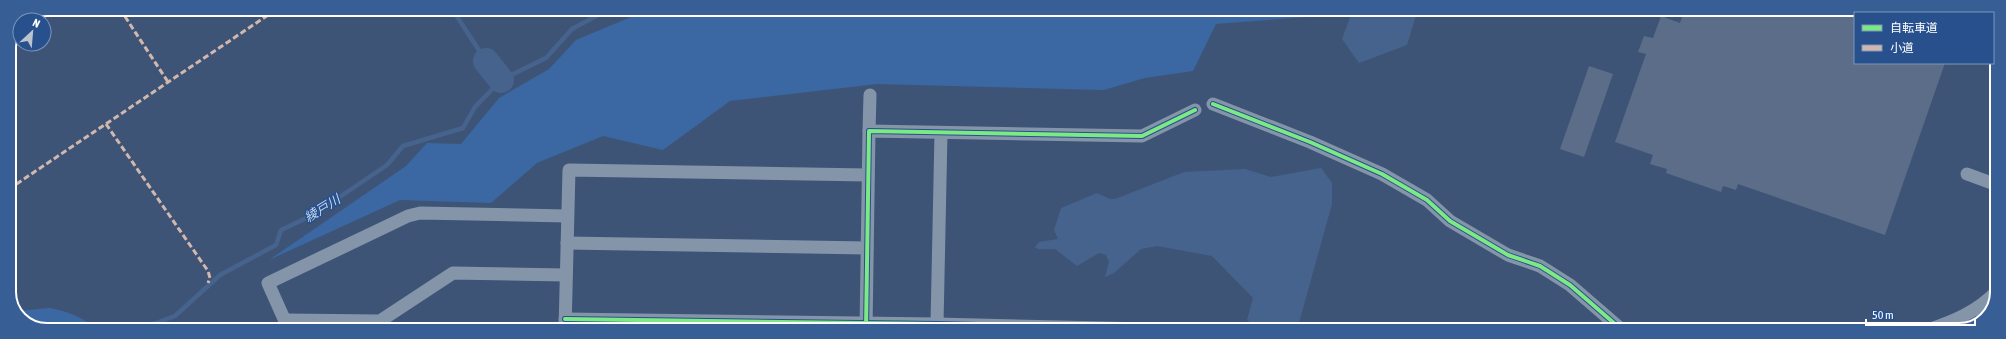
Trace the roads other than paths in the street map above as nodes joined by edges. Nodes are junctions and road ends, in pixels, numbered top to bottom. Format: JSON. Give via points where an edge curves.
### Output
{"nodes":[{"id":1,"x":870,"y":96,"type":"dead end"},
{"id":2,"x":1213,"y":104,"type":"dead end"},
{"id":3,"x":1195,"y":110,"type":"dead end"},
{"id":4,"x":869,"y":131,"type":"junction"},
{"id":5,"x":941,"y":133,"type":"junction"},
{"id":6,"x":868,"y":174,"type":"junction"},
{"id":7,"x":1967,"y":174,"type":"dead end"},
{"id":8,"x":1990,"y":182,"type":"edge"},
{"id":9,"x":567,"y":216,"type":"junction"},
{"id":10,"x":567,"y":243,"type":"junction"},
{"id":11,"x":867,"y":248,"type":"junction"},
{"id":12,"x":566,"y":275,"type":"junction"},
{"id":13,"x":1989,"y":299,"type":"edge"},
{"id":14,"x":286,"y":323,"type":"edge"},
{"id":15,"x":324,"y":323,"type":"edge"},
{"id":16,"x":565,"y":323,"type":"edge"},
{"id":17,"x":866,"y":323,"type":"edge"},
{"id":18,"x":937,"y":323,"type":"edge"},
{"id":19,"x":1613,"y":323,"type":"edge"},
{"id":20,"x":1947,"y":323,"type":"edge"}],
"edges":[{"from":1,"to":4,"type":"street"},
{"from":2,"to":19,"type":"street","via":[[1310,142],[1382,174],[1427,200],[1450,221],[1508,255],[1540,266],[1570,285]]},
{"from":3,"to":5,"type":"street","via":[[1142,136]]},
{"from":4,"to":5,"type":"street"},
{"from":4,"to":6,"type":"street"},
{"from":5,"to":18,"type":"street"},
{"from":6,"to":9,"type":"street","via":[[569,170]]},
{"from":6,"to":11,"type":"street"},
{"from":7,"to":8,"type":"street"},
{"from":9,"to":10,"type":"street"},
{"from":9,"to":14,"type":"street","via":[[420,213],[408,216],[268,282]]},
{"from":10,"to":11,"type":"street"},
{"from":10,"to":12,"type":"street"},
{"from":11,"to":17,"type":"street"},
{"from":12,"to":15,"type":"street","via":[[453,273],[380,320]]},
{"from":12,"to":16,"type":"street"},
{"from":13,"to":20,"type":"street","via":[[1968,315]]}]}
